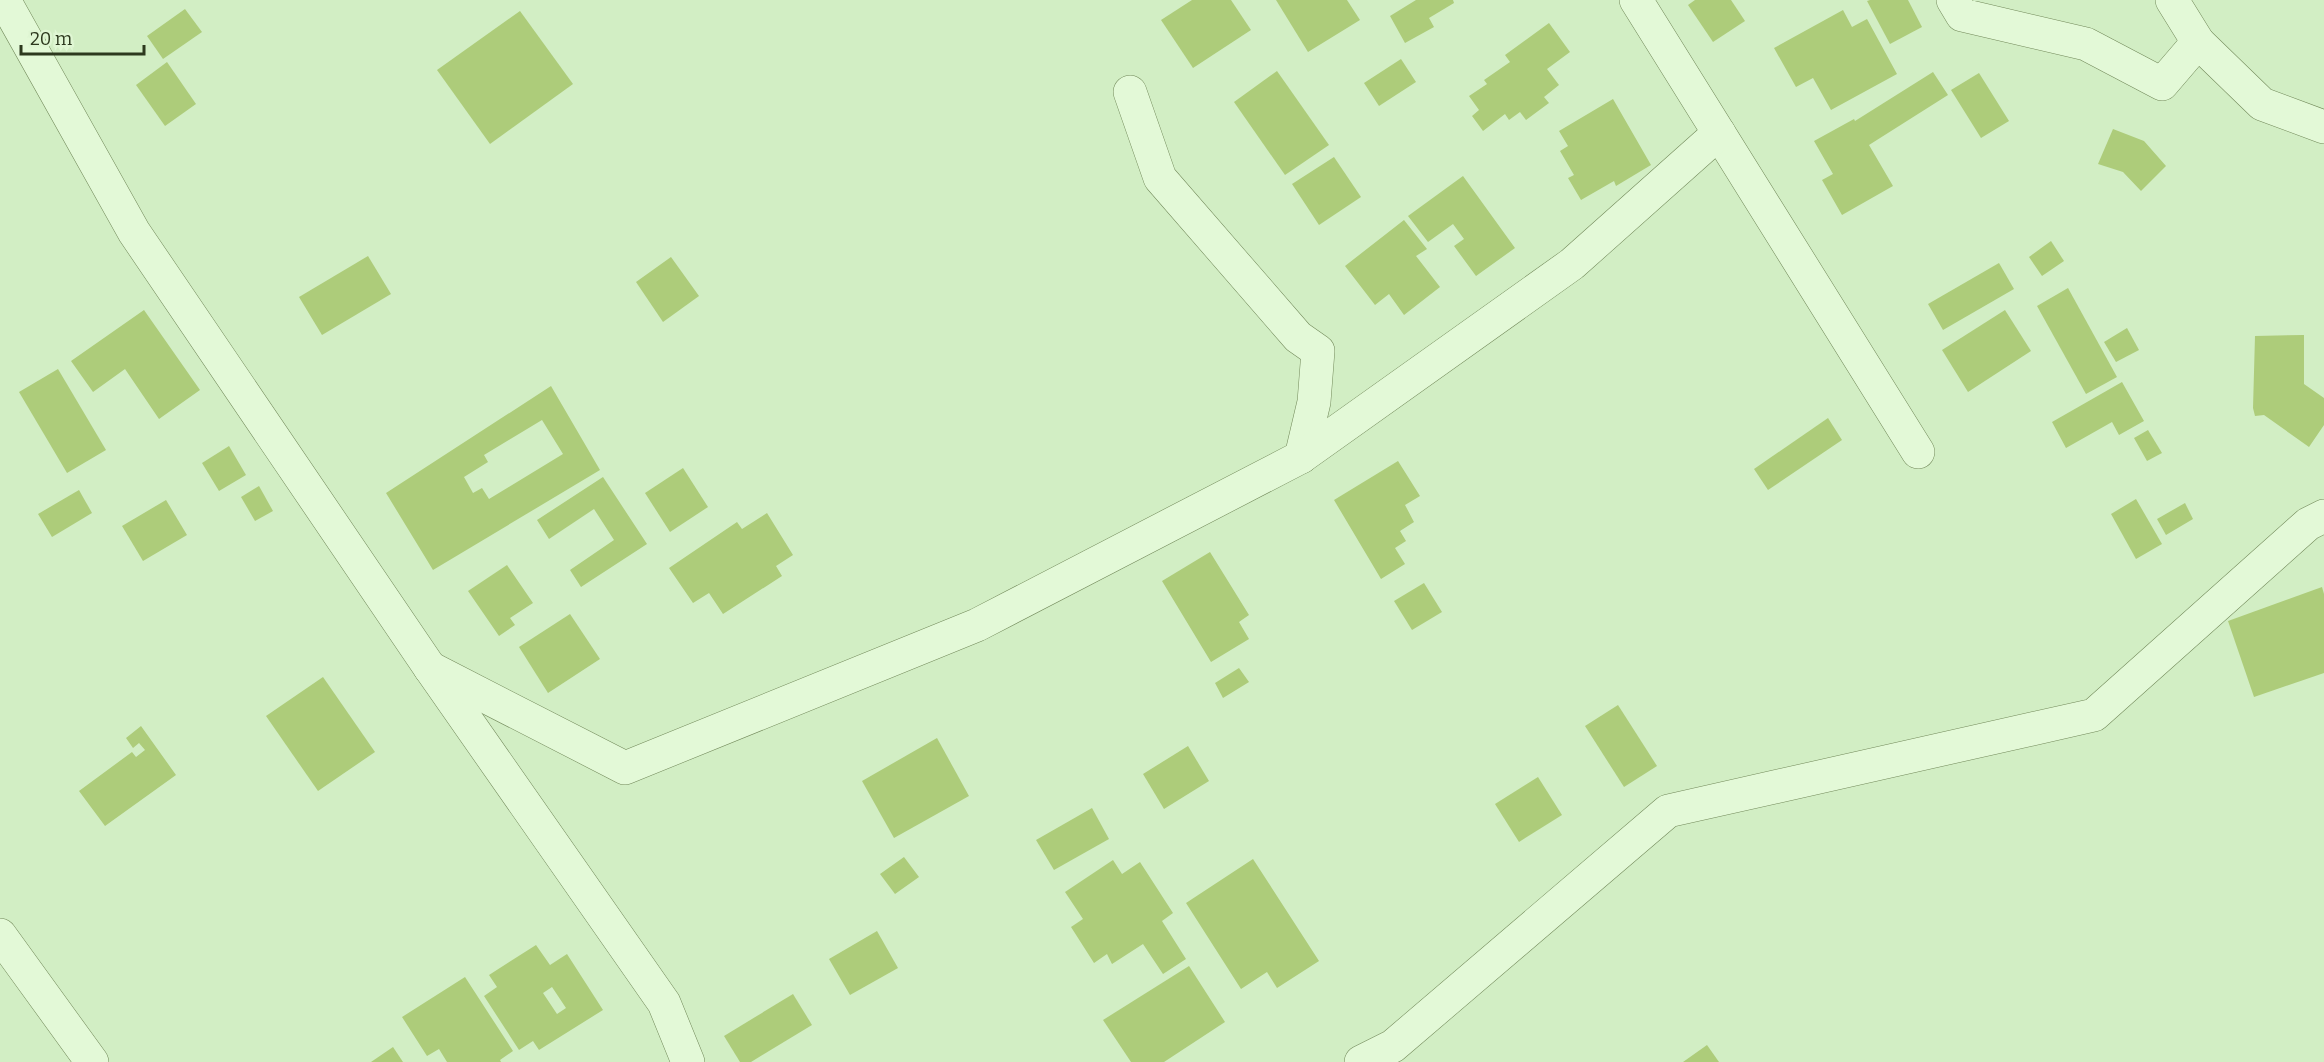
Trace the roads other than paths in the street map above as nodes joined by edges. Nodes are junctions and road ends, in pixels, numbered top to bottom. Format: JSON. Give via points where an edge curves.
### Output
{"nodes":[{"id":1,"x":4,"y":0,"type":"edge"},
{"id":2,"x":1636,"y":0,"type":"edge"},
{"id":3,"x":1953,"y":0,"type":"edge"},
{"id":4,"x":2172,"y":0,"type":"edge"},
{"id":5,"x":2198,"y":42,"type":"junction"},
{"id":6,"x":1130,"y":92,"type":"dead end"},
{"id":7,"x":2324,"y":127,"type":"edge"},
{"id":8,"x":1719,"y":133,"type":"junction"},
{"id":9,"x":1918,"y":452,"type":"dead end"},
{"id":10,"x":1301,"y":457,"type":"junction"},
{"id":11,"x":2324,"y":516,"type":"edge"},
{"id":12,"x":430,"y":668,"type":"junction"},
{"id":13,"x":0,"y":935,"type":"edge"},
{"id":14,"x":92,"y":1062,"type":"edge"},
{"id":15,"x":688,"y":1062,"type":"edge"},
{"id":16,"x":1361,"y":1062,"type":"edge"}],
"edges":[{"from":1,"to":12,"type":"street","via":[[134,232]]},
{"from":2,"to":8,"type":"street"},
{"from":3,"to":5,"type":"street","via":[[1962,15],[2086,44],[2163,84]]},
{"from":4,"to":5,"type":"street"},
{"from":5,"to":7,"type":"street","via":[[2262,104]]},
{"from":6,"to":10,"type":"street","via":[[1160,178],[1298,337],[1318,351],[1314,402]]},
{"from":8,"to":9,"type":"street"},
{"from":8,"to":10,"type":"street","via":[[1572,264]]},
{"from":10,"to":12,"type":"street","via":[[977,625],[625,768]]},
{"from":11,"to":16,"type":"street","via":[[2308,524],[2094,715],[1668,811],[1393,1046]]},
{"from":12,"to":15,"type":"street","via":[[664,1002]]},
{"from":13,"to":14,"type":"street"}]}
